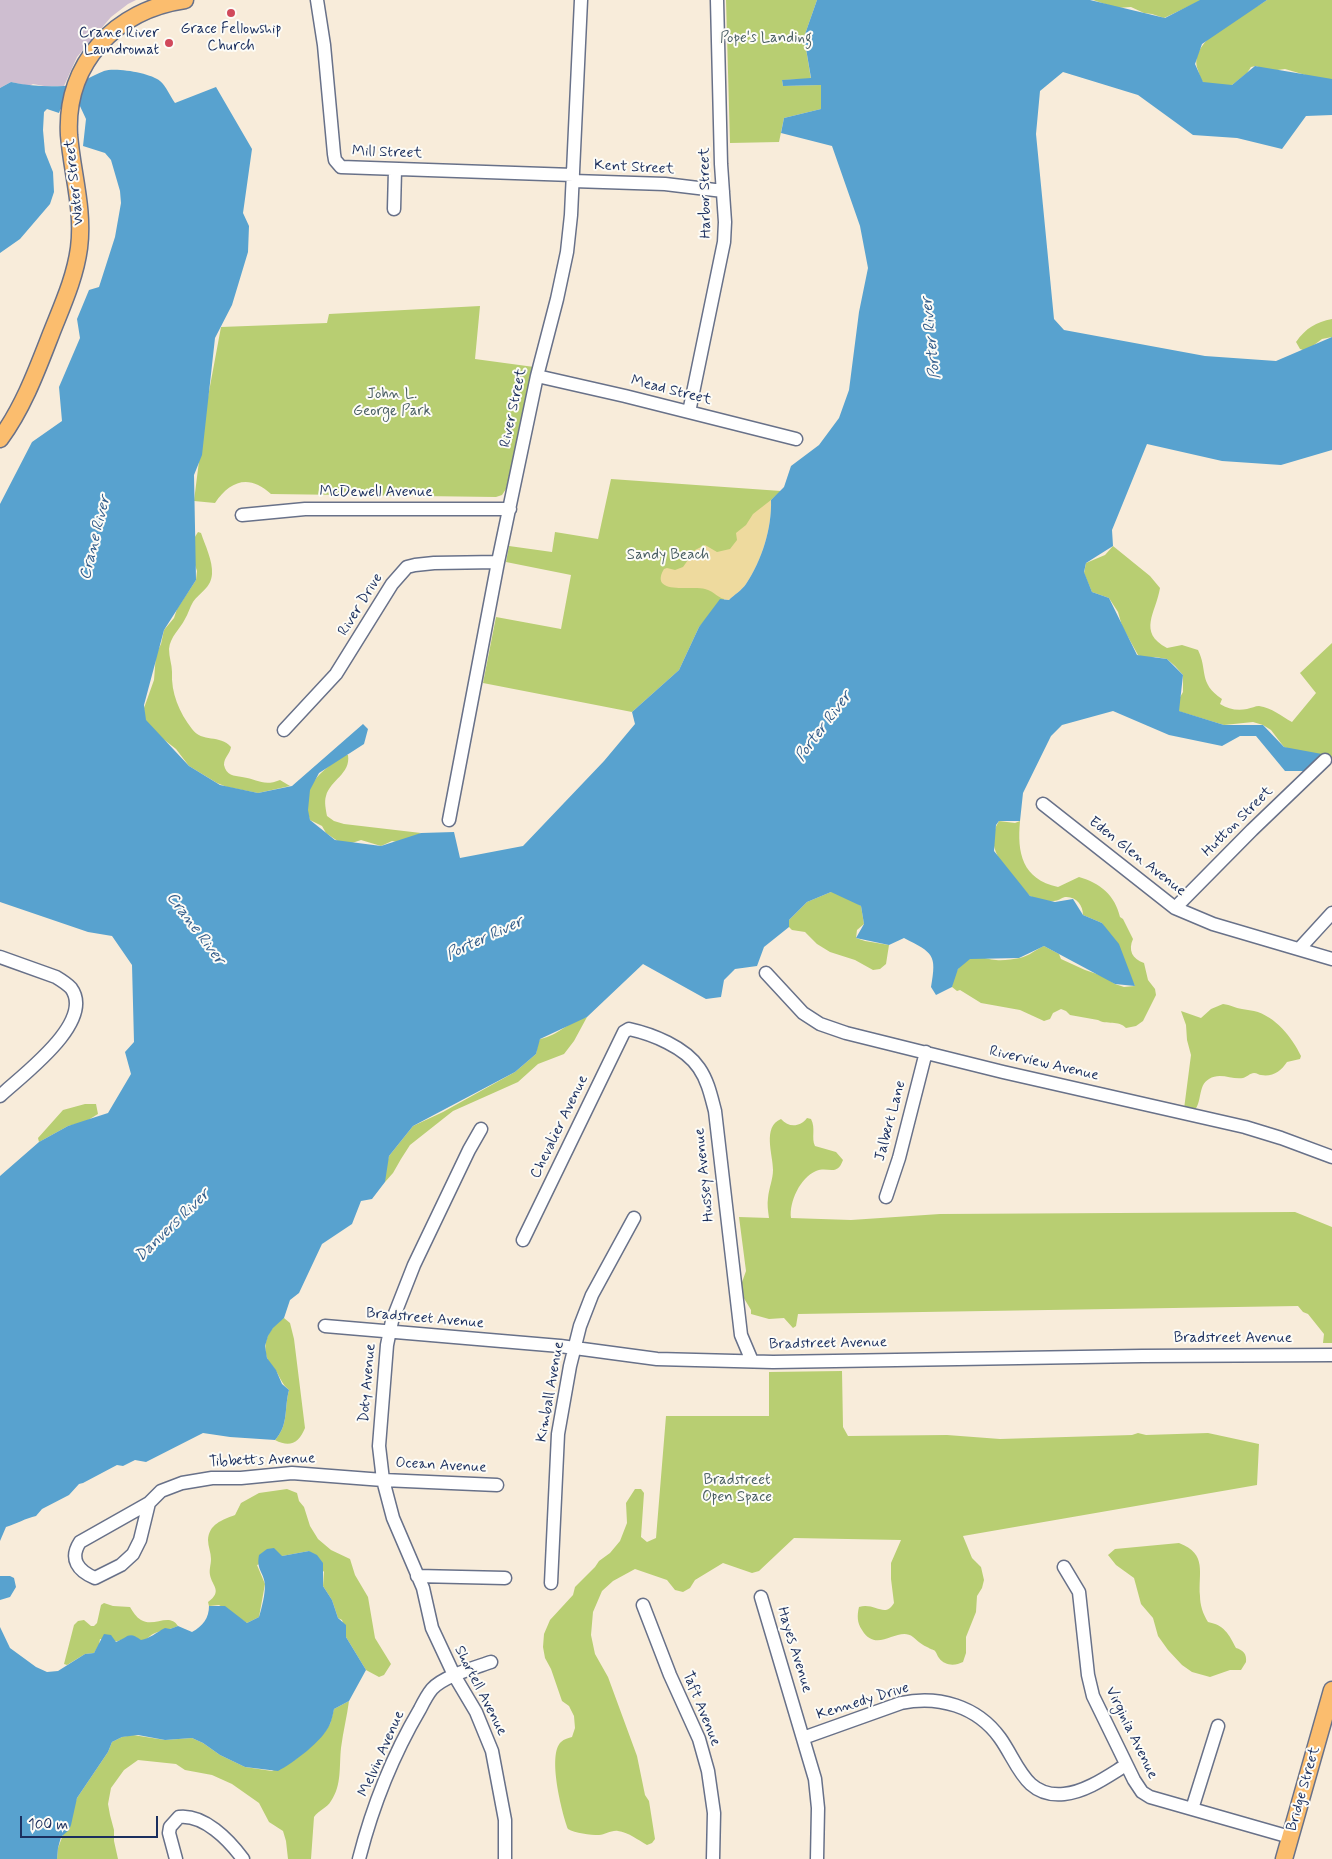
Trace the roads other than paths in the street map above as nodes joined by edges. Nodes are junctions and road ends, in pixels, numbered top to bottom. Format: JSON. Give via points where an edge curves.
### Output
{"nodes":[{"id":1,"x":184,"y":0,"type":"edge"},
{"id":2,"x":317,"y":0,"type":"edge"},
{"id":3,"x":581,"y":0,"type":"edge"},
{"id":4,"x":717,"y":0,"type":"edge"},
{"id":5,"x":395,"y":170,"type":"junction"},
{"id":6,"x":573,"y":178,"type":"junction"},
{"id":7,"x":723,"y":191,"type":"junction"},
{"id":8,"x":394,"y":209,"type":"dead end"},
{"id":9,"x":537,"y":376,"type":"junction"},
{"id":10,"x":690,"y":412,"type":"junction"},
{"id":11,"x":0,"y":439,"type":"edge"},
{"id":12,"x":796,"y":439,"type":"dead end"},
{"id":13,"x":510,"y":509,"type":"junction"},
{"id":14,"x":242,"y":515,"type":"dead end"},
{"id":15,"x":498,"y":562,"type":"junction"},
{"id":16,"x":284,"y":730,"type":"dead end"},
{"id":17,"x":1325,"y":760,"type":"dead end"},
{"id":18,"x":1043,"y":804,"type":"dead end"},
{"id":19,"x":449,"y":820,"type":"dead end"},
{"id":20,"x":1175,"y":908,"type":"junction"},
{"id":21,"x":1332,"y":913,"type":"edge"},
{"id":22,"x":1300,"y":948,"type":"junction"},
{"id":23,"x":0,"y":958,"type":"edge"},
{"id":24,"x":1332,"y":959,"type":"edge"},
{"id":25,"x":766,"y":972,"type":"dead end"},
{"id":26,"x":628,"y":1030,"type":"joint"},
{"id":27,"x":926,"y":1052,"type":"junction"},
{"id":28,"x":0,"y":1096,"type":"edge"},
{"id":29,"x":481,"y":1129,"type":"dead end"},
{"id":30,"x":1332,"y":1158,"type":"edge"},
{"id":31,"x":886,"y":1198,"type":"dead end"},
{"id":32,"x":634,"y":1218,"type":"dead end"},
{"id":33,"x":522,"y":1240,"type":"dead end"},
{"id":34,"x":325,"y":1326,"type":"dead end"},
{"id":35,"x":390,"y":1332,"type":"junction"},
{"id":36,"x":574,"y":1348,"type":"junction"},
{"id":37,"x":1332,"y":1355,"type":"edge"},
{"id":38,"x":752,"y":1361,"type":"junction"},
{"id":39,"x":383,"y":1480,"type":"junction"},
{"id":40,"x":497,"y":1485,"type":"dead end"},
{"id":41,"x":149,"y":1503,"type":"junction"},
{"id":42,"x":1064,"y":1567,"type":"dead end"},
{"id":43,"x":417,"y":1576,"type":"junction"},
{"id":44,"x":505,"y":1578,"type":"dead end"},
{"id":45,"x":551,"y":1583,"type":"dead end"},
{"id":46,"x":761,"y":1597,"type":"dead end"},
{"id":47,"x":643,"y":1605,"type":"dead end"},
{"id":48,"x":432,"y":1628,"type":"joint"},
{"id":49,"x":491,"y":1662,"type":"dead end"},
{"id":50,"x":454,"y":1675,"type":"junction"},
{"id":51,"x":1332,"y":1690,"type":"edge"},
{"id":52,"x":1218,"y":1726,"type":"dead end"},
{"id":53,"x":803,"y":1738,"type":"junction"},
{"id":54,"x":1126,"y":1765,"type":"junction"},
{"id":55,"x":1192,"y":1809,"type":"junction"},
{"id":56,"x":1290,"y":1837,"type":"junction"},
{"id":57,"x":176,"y":1859,"type":"edge"},
{"id":58,"x":243,"y":1859,"type":"edge"},
{"id":59,"x":359,"y":1859,"type":"edge"},
{"id":60,"x":505,"y":1859,"type":"edge"},
{"id":61,"x":714,"y":1859,"type":"edge"},
{"id":62,"x":818,"y":1859,"type":"edge"},
{"id":63,"x":1284,"y":1859,"type":"edge"}],
"edges":[{"from":1,"to":11,"type":"main road","name":"Water Street","via":[[157,6],[126,20],[102,40],[74,90],[70,141],[80,218],[77,262],[32,382]]},
{"from":2,"to":5,"type":"street","name":"Mill Street","via":[[335,160],[344,168]]},
{"from":3,"to":6,"type":"street","name":"River Street"},
{"from":4,"to":7,"type":"street","name":"Harbor Street"},
{"from":5,"to":6,"type":"street","name":"Mill Street"},
{"from":5,"to":8,"type":"street"},
{"from":6,"to":7,"type":"street","name":"Kent Street"},
{"from":6,"to":9,"type":"street","name":"River Street","via":[[567,252]]},
{"from":7,"to":10,"type":"street","name":"Harbor Street","via":[[724,242]]},
{"from":9,"to":10,"type":"street","name":"Mead Street"},
{"from":9,"to":13,"type":"street","name":"River Street"},
{"from":10,"to":12,"type":"street","name":"Mead Street"},
{"from":13,"to":14,"type":"street","name":"McDewell Avenue","via":[[305,509]]},
{"from":13,"to":15,"type":"street","name":"River Street"},
{"from":15,"to":16,"type":"street","name":"River Drive","via":[[415,564],[408,567],[392,584],[336,674]]},
{"from":15,"to":19,"type":"street","name":"River Street"},
{"from":17,"to":20,"type":"street","name":"Hutton Street"},
{"from":18,"to":20,"type":"street","name":"Eden Glen Avenue"},
{"from":20,"to":22,"type":"street","name":"Eden Glen Avenue","via":[[1213,924]]},
{"from":21,"to":22,"type":"street"},
{"from":22,"to":24,"type":"street","name":"Eden Glen Avenue"},
{"from":23,"to":28,"type":"street","via":[[64,982],[71,988],[76,1008],[66,1032]]},
{"from":25,"to":27,"type":"street","name":"Riverview Avenue","via":[[803,1013],[820,1024]]},
{"from":26,"to":33,"type":"street","name":"Chevalier Avenue","via":[[624,1032]]},
{"from":26,"to":38,"type":"street","name":"Hussey Avenue","via":[[650,1033],[683,1053],[698,1066],[708,1087],[714,1111],[741,1335]]},
{"from":27,"to":30,"type":"street","name":"Riverview Avenue","via":[[1245,1128]]},
{"from":27,"to":31,"type":"street","name":"Jalbert Lane"},
{"from":29,"to":35,"type":"street","name":"Doty Avenue","via":[[414,1264]]},
{"from":32,"to":36,"type":"street","name":"Kimball Avenue","via":[[592,1295]]},
{"from":34,"to":35,"type":"street","name":"Bradstreet Avenue"},
{"from":35,"to":36,"type":"street","name":"Bradstreet Avenue"},
{"from":35,"to":39,"type":"street","name":"Doty Avenue","via":[[379,1446]]},
{"from":36,"to":38,"type":"street","name":"Bradstreet Avenue","via":[[657,1359]]},
{"from":36,"to":45,"type":"street","name":"Kimball Avenue","via":[[558,1434]]},
{"from":37,"to":38,"type":"street","name":"Bradstreet Avenue"},
{"from":39,"to":40,"type":"street","name":"Ocean Avenue"},
{"from":39,"to":41,"type":"street","name":"Tibbetts Avenue","via":[[292,1473],[212,1478],[168,1488]]},
{"from":39,"to":43,"type":"street","name":"Doty Avenue","via":[[393,1518]]},
{"from":41,"to":41,"type":"street","name":"Tibbetts Avenue","via":[[140,1540],[133,1554],[121,1565],[95,1578],[78,1568],[76,1548],[80,1542]]},
{"from":42,"to":54,"type":"street","name":"Virginia Avenue","via":[[1079,1592],[1091,1687]]},
{"from":43,"to":44,"type":"street"},
{"from":43,"to":48,"type":"street","name":"Doty Avenue"},
{"from":46,"to":53,"type":"street","name":"Hayes Avenue"},
{"from":47,"to":61,"type":"street","name":"Taft Avenue","via":[[699,1739],[708,1771],[714,1813]]},
{"from":48,"to":50,"type":"street","name":"Shortell Avenue"},
{"from":49,"to":50,"type":"street","name":"Melvin Avenue"},
{"from":50,"to":59,"type":"street","name":"Melvin Avenue","via":[[432,1689],[408,1730],[382,1788]]},
{"from":50,"to":60,"type":"street","name":"Shortell Avenue","via":[[476,1712],[492,1751],[505,1820]]},
{"from":51,"to":56,"type":"main road","name":"Bridge Street"},
{"from":52,"to":55,"type":"street"},
{"from":53,"to":54,"type":"street","name":"Kennedy Drive","via":[[901,1703],[932,1700],[963,1708],[983,1720],[999,1737],[1025,1779],[1045,1792],[1076,1792]]},
{"from":53,"to":62,"type":"street","name":"Hayes Avenue","via":[[815,1779]]},
{"from":54,"to":55,"type":"street","name":"Virginia Avenue","via":[[1146,1795]]},
{"from":55,"to":56,"type":"street","name":"Virginia Avenue"},
{"from":56,"to":63,"type":"main road","name":"Bridge Street"},
{"from":57,"to":58,"type":"street","via":[[170,1827],[179,1817],[187,1816],[215,1831]]}]}
